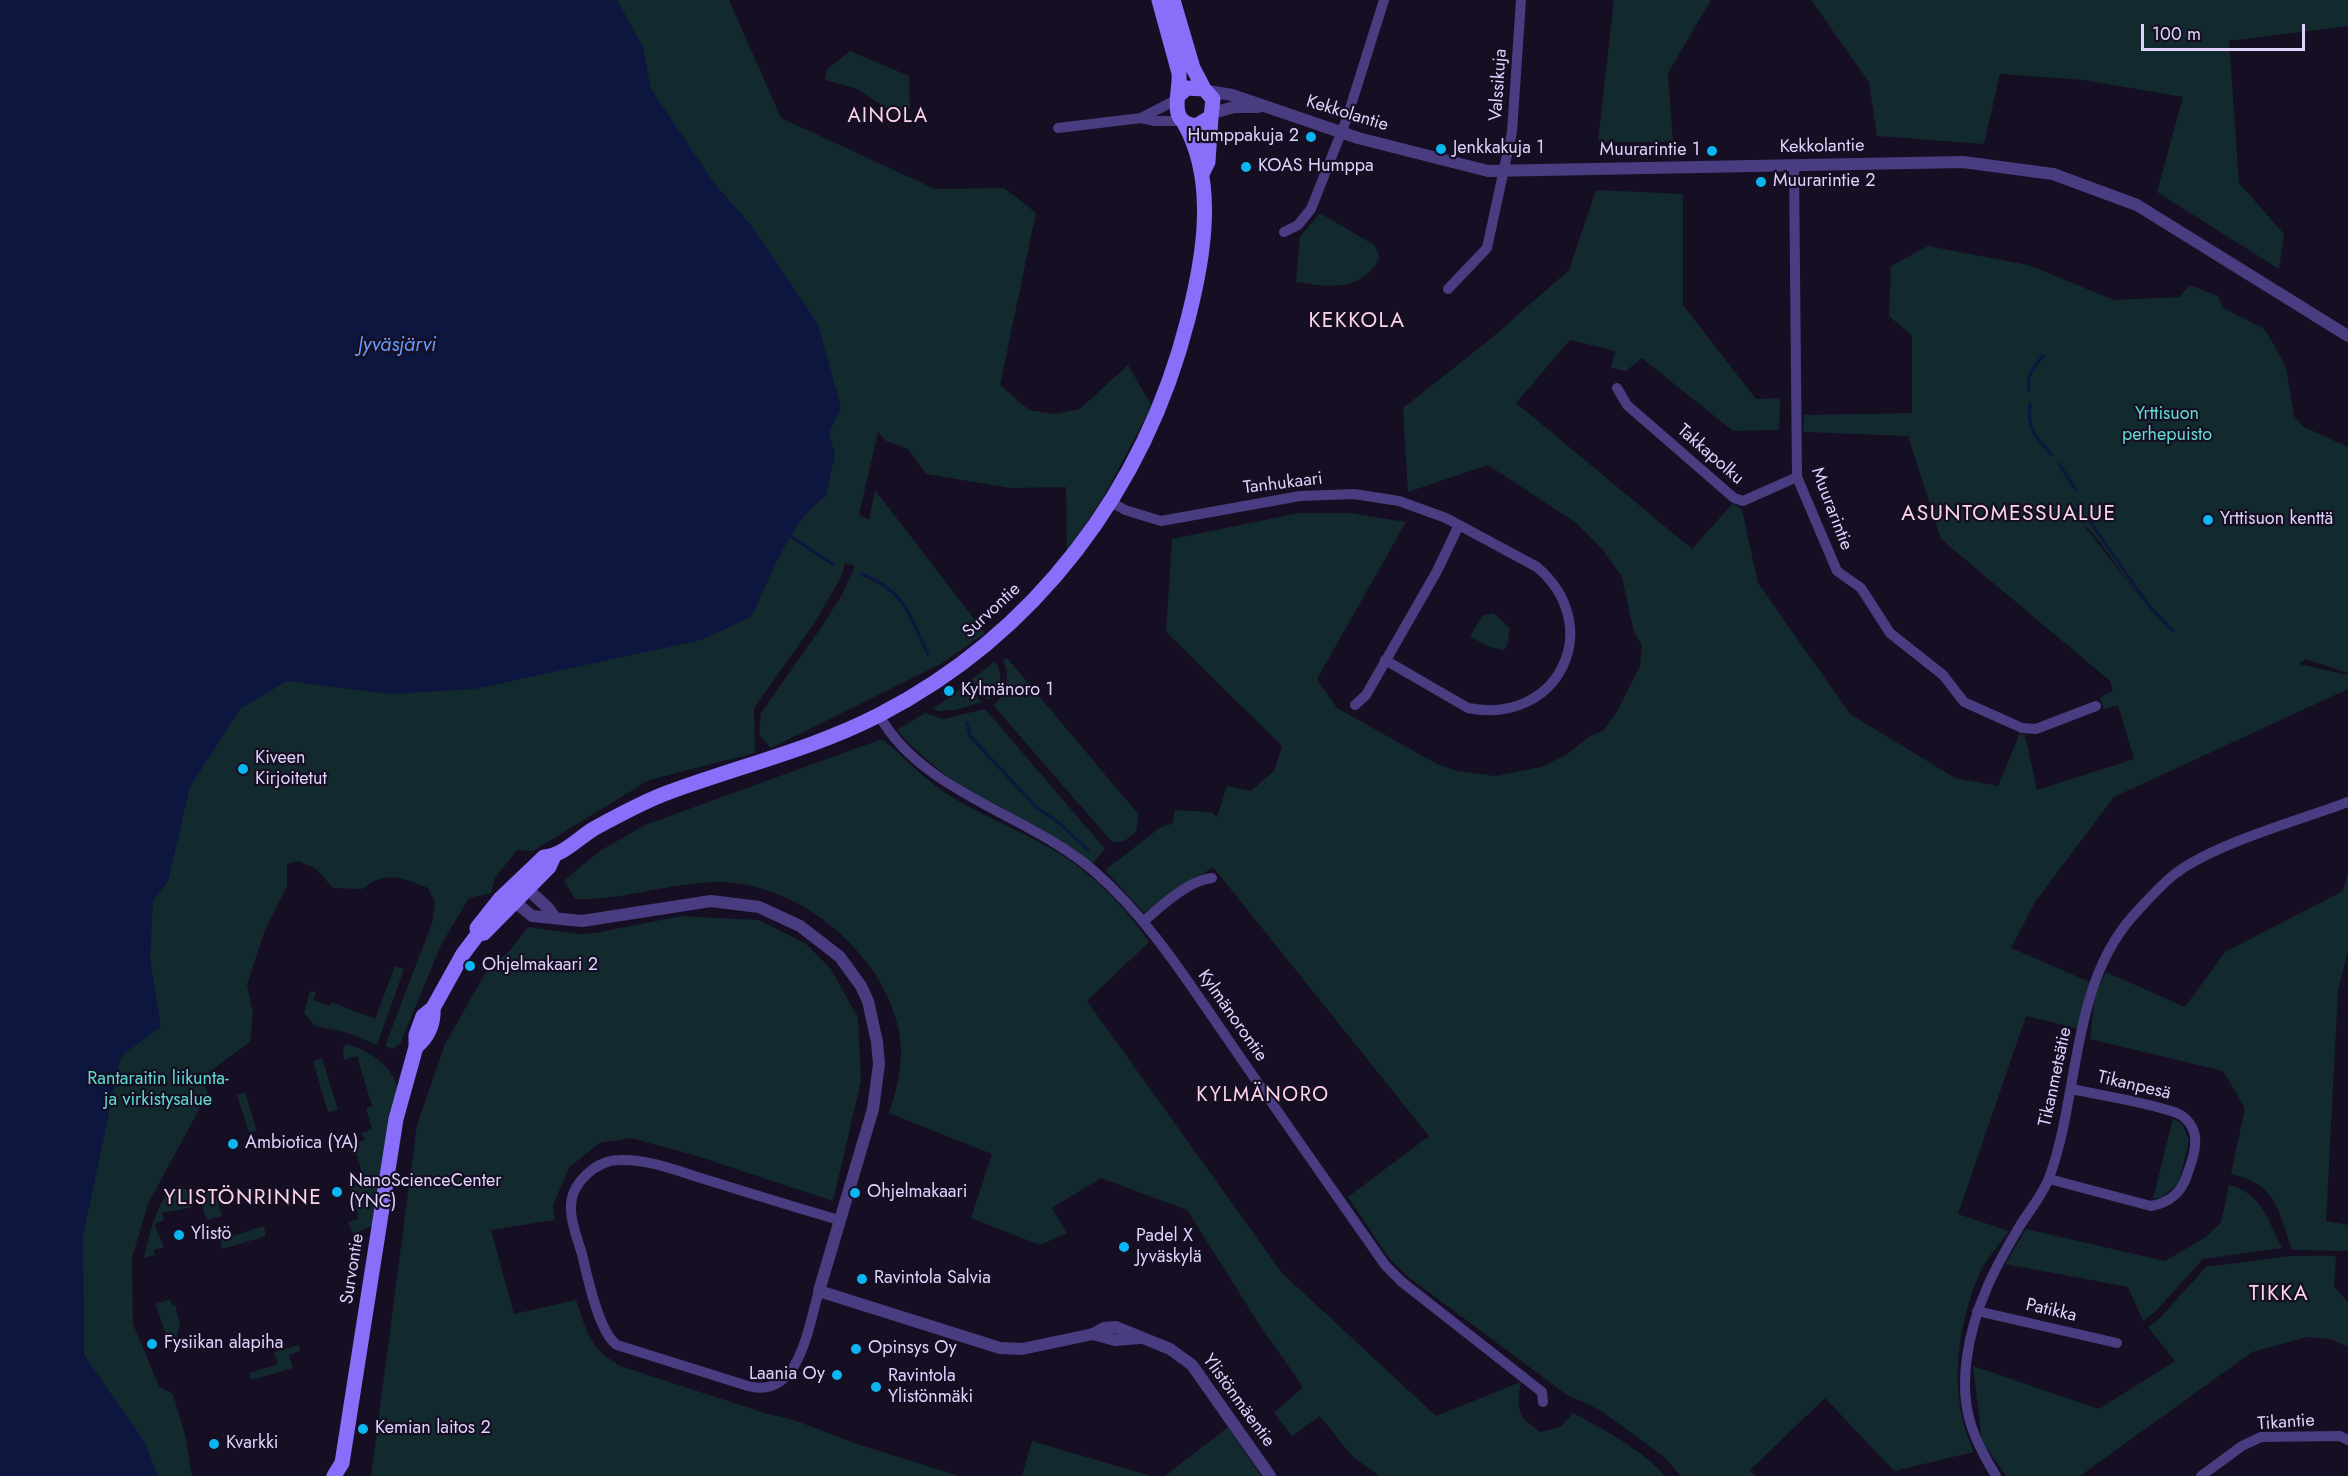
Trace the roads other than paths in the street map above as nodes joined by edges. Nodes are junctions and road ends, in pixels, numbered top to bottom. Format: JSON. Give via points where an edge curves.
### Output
{"nodes":[{"id":1,"x":1159,"y":0,"type":"edge"},
{"id":2,"x":1173,"y":0,"type":"edge"},
{"id":3,"x":1384,"y":0,"type":"edge"},
{"id":4,"x":1521,"y":0,"type":"edge"},
{"id":5,"x":1206,"y":90,"type":"junction"},
{"id":6,"x":1177,"y":98,"type":"junction"},
{"id":7,"x":1262,"y":107,"type":"junction"},
{"id":8,"x":1212,"y":115,"type":"junction"},
{"id":9,"x":1141,"y":118,"type":"junction"},
{"id":10,"x":1183,"y":122,"type":"junction"},
{"id":11,"x":1058,"y":128,"type":"dead end"},
{"id":12,"x":1340,"y":132,"type":"junction"},
{"id":13,"x":1794,"y":166,"type":"junction"},
{"id":14,"x":1505,"y":171,"type":"junction"},
{"id":15,"x":1203,"y":172,"type":"junction"},
{"id":16,"x":1284,"y":232,"type":"dead end"},
{"id":17,"x":1449,"y":289,"type":"dead end"},
{"id":18,"x":2348,"y":336,"type":"edge"},
{"id":19,"x":1617,"y":388,"type":"dead end"},
{"id":20,"x":1797,"y":477,"type":"junction"},
{"id":21,"x":1111,"y":502,"type":"junction"},
{"id":22,"x":1459,"y":525,"type":"junction"},
{"id":23,"x":1385,"y":660,"type":"junction"},
{"id":24,"x":1355,"y":705,"type":"dead end"},
{"id":25,"x":2096,"y":706,"type":"dead end"},
{"id":26,"x":879,"y":715,"type":"junction"},
{"id":27,"x":2348,"y":802,"type":"edge"},
{"id":28,"x":1212,"y":878,"type":"dead end"},
{"id":29,"x":523,"y":884,"type":"junction"},
{"id":30,"x":510,"y":897,"type":"junction"},
{"id":31,"x":554,"y":916,"type":"junction"},
{"id":32,"x":1144,"y":921,"type":"junction"},
{"id":33,"x":2072,"y":1089,"type":"junction"},
{"id":34,"x":2049,"y":1179,"type":"junction"},
{"id":35,"x":839,"y":1220,"type":"junction"},
{"id":36,"x":819,"y":1291,"type":"junction"},
{"id":37,"x":1977,"y":1311,"type":"junction"},
{"id":38,"x":2116,"y":1343,"type":"dead end"},
{"id":39,"x":1543,"y":1402,"type":"dead end"},
{"id":40,"x":2348,"y":1440,"type":"edge"},
{"id":41,"x":340,"y":1472,"type":"edge"},
{"id":42,"x":1270,"y":1476,"type":"edge"},
{"id":43,"x":1996,"y":1476,"type":"edge"},
{"id":44,"x":2201,"y":1476,"type":"edge"}],
"edges":[{"from":1,"to":6,"type":"main road","via":[[1179,72]]},
{"from":2,"to":5,"type":"main road","via":[[1193,68]]},
{"from":3,"to":12,"type":"street"},
{"from":4,"to":14,"type":"street","name":"Valssikuja","via":[[1512,132]]},
{"from":5,"to":6,"type":"main road","via":[[1186,88]]},
{"from":5,"to":7,"type":"street","name":"Kekkolantie","via":[[1232,94]]},
{"from":5,"to":8,"type":"main road","via":[[1213,99]]},
{"from":6,"to":9,"type":"street"},
{"from":6,"to":10,"type":"main road","via":[[1176,111]]},
{"from":7,"to":8,"type":"street","name":"Kekkolantie","via":[[1234,107]]},
{"from":7,"to":12,"type":"street","name":"Kekkolantie"},
{"from":8,"to":10,"type":"main road","via":[[1202,124]]},
{"from":8,"to":15,"type":"main road","name":"Survontie","via":[[1208,162]]},
{"from":9,"to":10,"type":"street"},
{"from":9,"to":11,"type":"street"},
{"from":10,"to":15,"type":"main road","name":"Survontie"},
{"from":12,"to":14,"type":"street","name":"Kekkolantie","via":[[1488,171]]},
{"from":12,"to":16,"type":"street","via":[[1311,209],[1298,225]]},
{"from":13,"to":14,"type":"street","name":"Kekkolantie"},
{"from":13,"to":18,"type":"street","name":"Kekkolantie","via":[[1964,162],[2053,174],[2137,205]]},
{"from":13,"to":20,"type":"street","name":"Muurarintie"},
{"from":14,"to":17,"type":"street","name":"Valssikuja","via":[[1487,248]]},
{"from":15,"to":21,"type":"main road","name":"Survontie","via":[[1205,204],[1196,288],[1180,349],[1154,417]]},
{"from":19,"to":20,"type":"street","name":"Takkapolku","via":[[1628,405],[1734,498],[1743,501]]},
{"from":20,"to":25,"type":"street","name":"Muurarintie","via":[[1837,571],[1861,588],[1890,633],[1943,675],[1964,702],[2022,728],[2036,729]]},
{"from":21,"to":22,"type":"street","name":"Tanhukaari","via":[[1161,521],[1300,496],[1354,494],[1399,501]]},
{"from":21,"to":26,"type":"main road","name":"Survontie","via":[[1054,579],[998,635],[954,670]]},
{"from":22,"to":23,"type":"street"},
{"from":22,"to":23,"type":"street","name":"Tanhukaari","via":[[1537,567],[1549,578],[1564,599],[1571,621],[1568,657],[1557,676],[1532,700],[1508,709],[1481,710],[1456,702]]},
{"from":23,"to":24,"type":"street","via":[[1366,695]]},
{"from":26,"to":29,"type":"main road","name":"Survontie","via":[[661,795],[595,828],[554,856],[549,867]]},
{"from":26,"to":32,"type":"street","name":"Kylmänorontie","via":[[890,734],[908,751],[948,782],[1093,870]]},
{"from":27,"to":33,"type":"street","name":"Tikanmetsätie","via":[[2207,854],[2154,894],[2125,927],[2090,994]]},
{"from":28,"to":32,"type":"street","via":[[1171,897]]},
{"from":29,"to":30,"type":"main road","name":"Survontie"},
{"from":29,"to":31,"type":"street"},
{"from":30,"to":31,"type":"street","via":[[532,916]]},
{"from":30,"to":41,"type":"main road","name":"Survontie","via":[[463,954],[433,1008],[423,1016],[416,1035],[396,1119]]},
{"from":31,"to":35,"type":"street","via":[[582,921],[687,904],[733,903],[779,915],[818,938],[840,957],[868,1002],[879,1064],[873,1109]]},
{"from":32,"to":39,"type":"street","name":"Kylmänorontie","via":[[1385,1265],[1542,1392]]},
{"from":33,"to":34,"type":"street","name":"Tikanmetsätie"},
{"from":33,"to":34,"type":"street","name":"Tikanpesä","via":[[2178,1114],[2187,1120],[2196,1140],[2189,1169],[2184,1186],[2175,1195],[2151,1206]]},
{"from":34,"to":37,"type":"street","name":"Tikanmetsätie","via":[[1994,1269]]},
{"from":35,"to":36,"type":"street"},
{"from":35,"to":36,"type":"street","via":[[631,1160],[618,1160],[584,1176],[570,1209],[606,1334],[617,1345],[748,1386],[770,1387],[785,1380],[795,1366]]},
{"from":36,"to":42,"type":"street","name":"Ylistönmäentie","via":[[1000,1348],[1022,1349],[1093,1334],[1115,1340],[1139,1338],[1170,1349],[1192,1365]]},
{"from":37,"to":38,"type":"street","name":"Patikka"},
{"from":37,"to":43,"type":"street","name":"Tikanmetsätie","via":[[1964,1399],[1976,1443]]},
{"from":40,"to":44,"type":"street","name":"Tikantie","via":[[2340,1436],[2261,1437]]}]}
